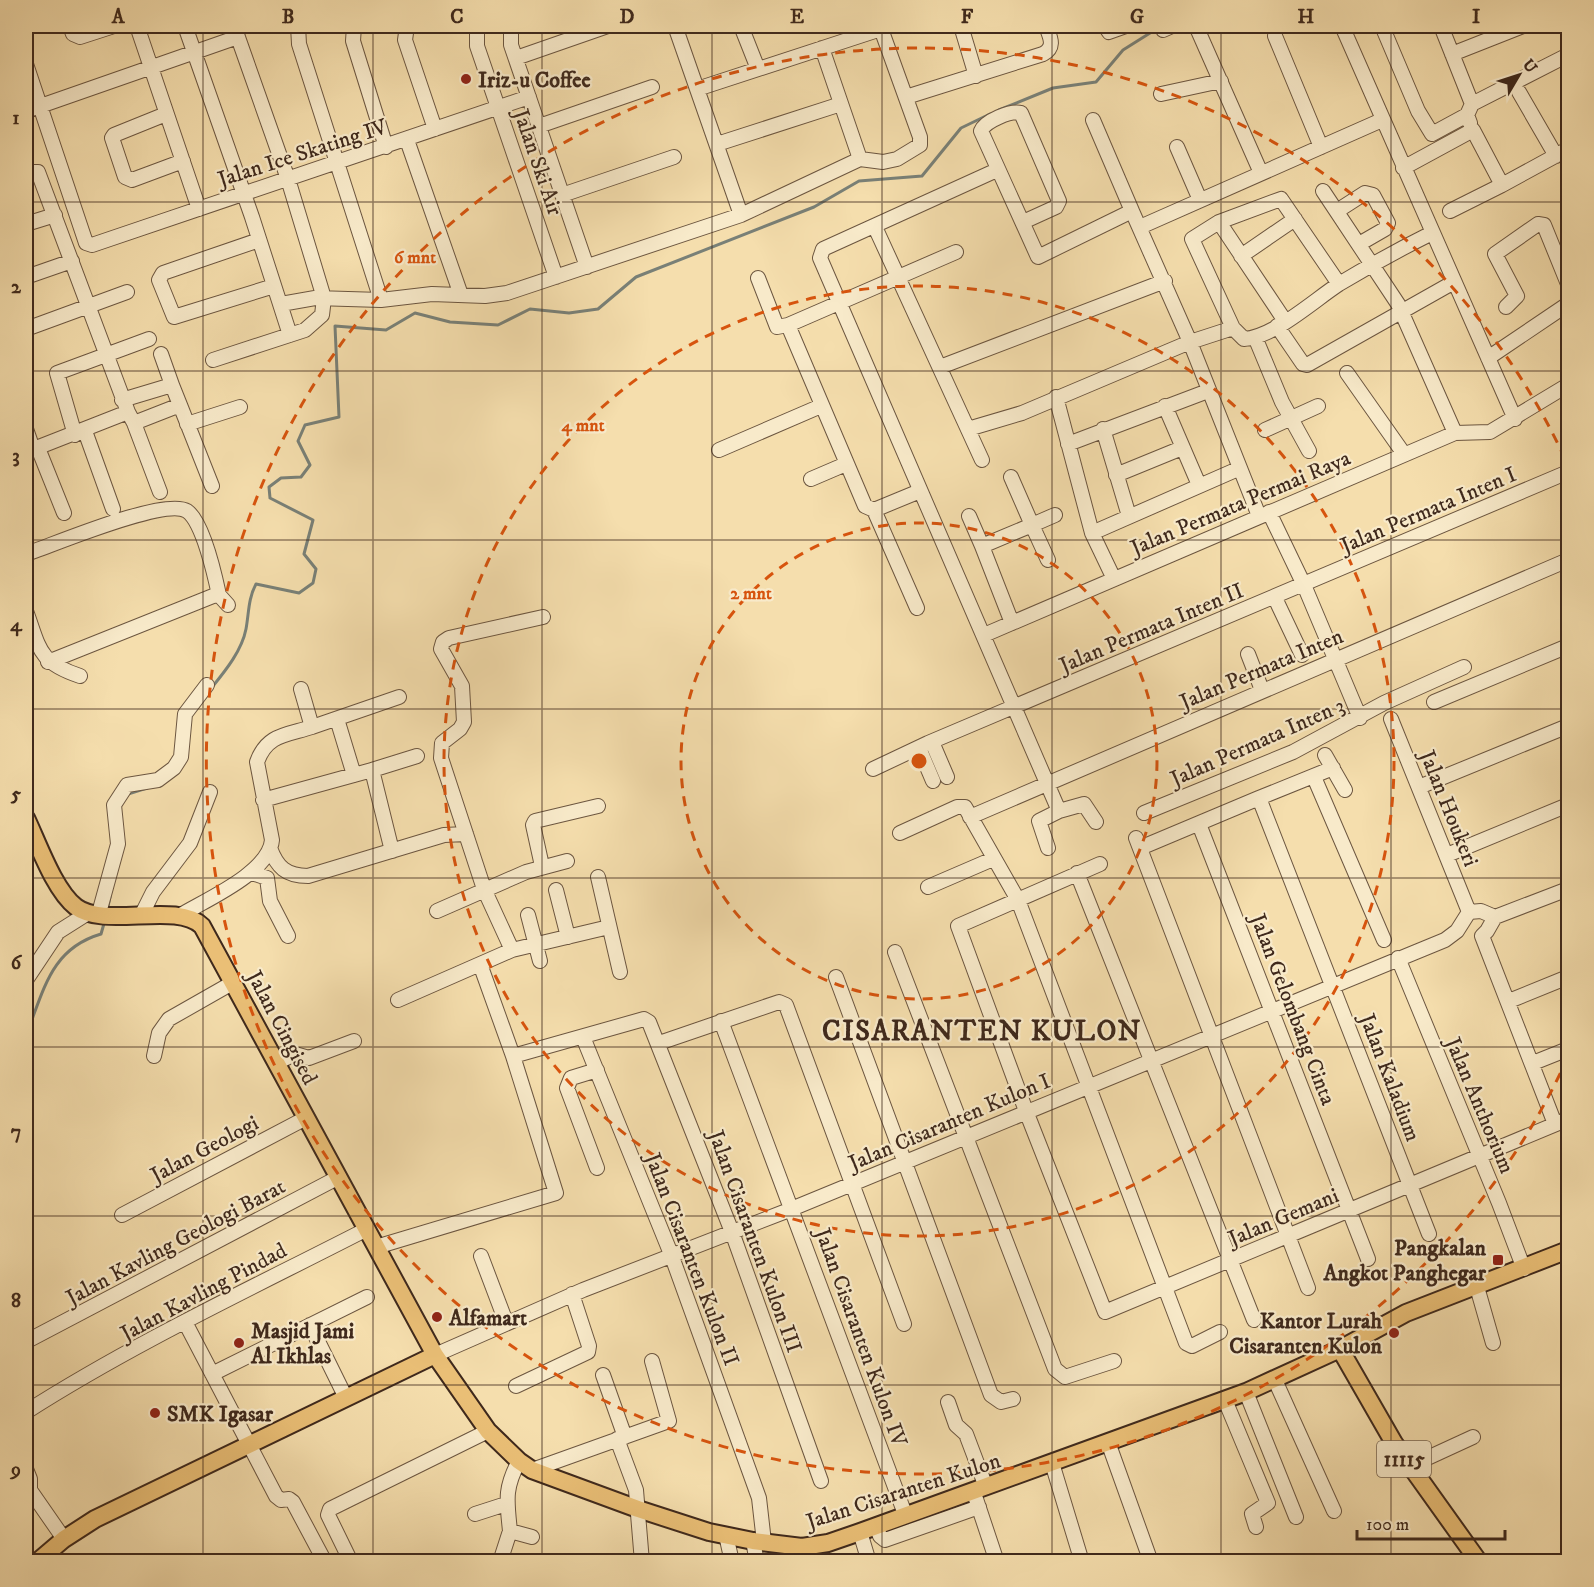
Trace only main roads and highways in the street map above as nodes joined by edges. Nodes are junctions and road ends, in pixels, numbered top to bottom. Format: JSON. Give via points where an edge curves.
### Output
{"nodes":[{"id":1,"x":26,"y":818,"type":"edge"},
{"id":2,"x":1569,"y":1250,"type":"edge"},
{"id":3,"x":1340,"y":1349,"type":"junction"},
{"id":4,"x":435,"y":1355,"type":"junction"},
{"id":5,"x":40,"y":1561,"type":"edge"},
{"id":6,"x":1479,"y":1562,"type":"edge"}],
"edges":[{"from":1,"to":4,"type":"main road","name":"Jalan Cingised","via":[[74,905],[99,914],[179,916],[194,919],[202,926]]},
{"from":2,"to":3,"type":"main road","name":"Jalan Cisaranten Kulon","via":[[1406,1313]]},
{"from":3,"to":4,"type":"main road","name":"Jalan Cisaranten Kulon","via":[[1246,1392],[1052,1462],[979,1495],[905,1514],[828,1543],[802,1546],[726,1535],[638,1509],[526,1465],[488,1431]]},
{"from":3,"to":6,"type":"main road","number":"11115","via":[[1410,1466]]},
{"from":4,"to":5,"type":"main road","via":[[95,1519]]}]}
